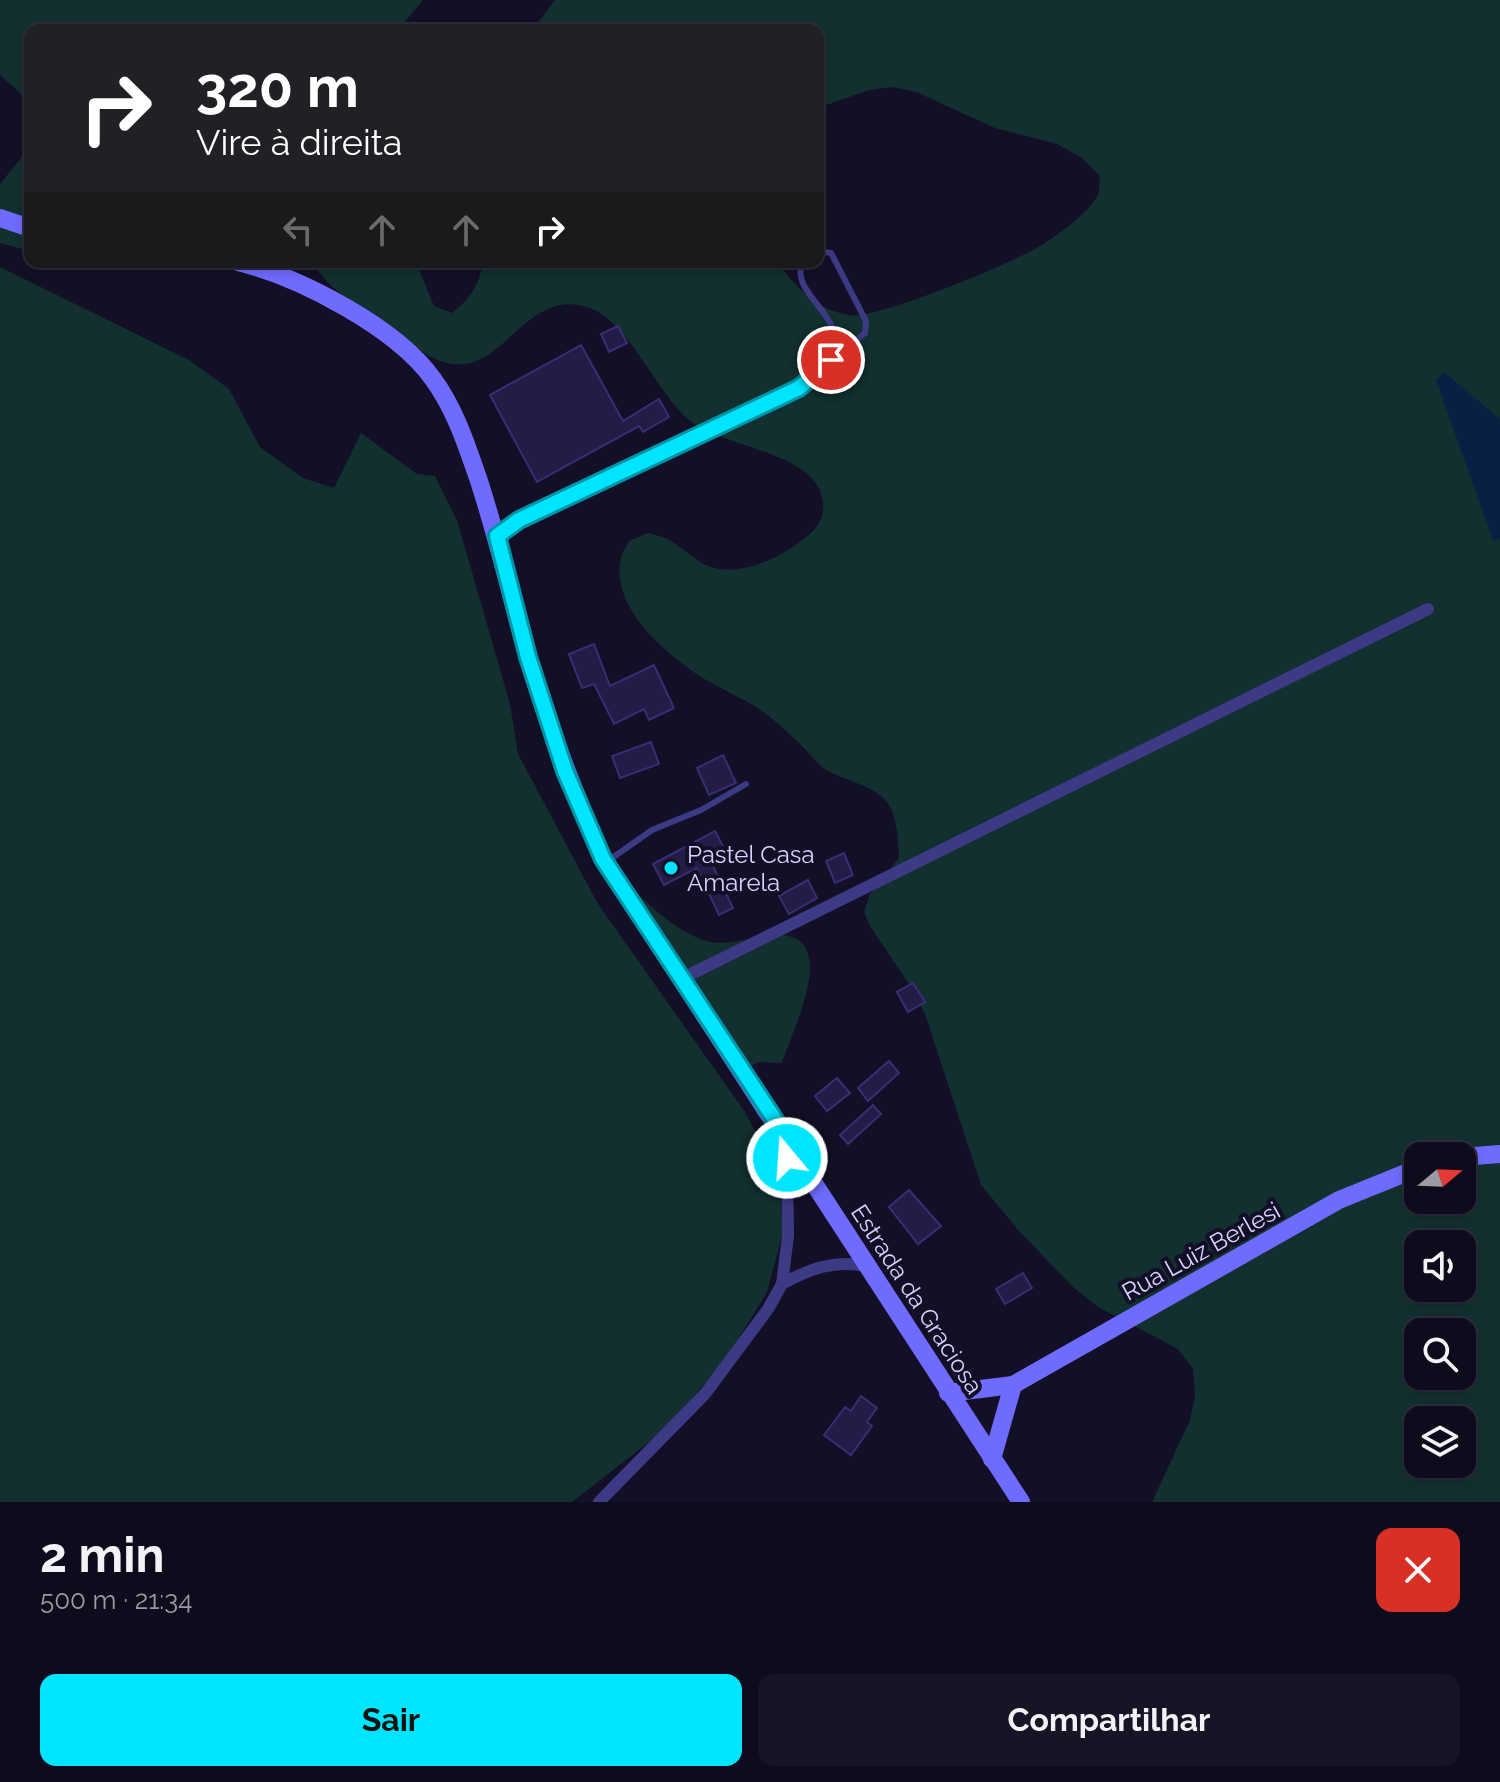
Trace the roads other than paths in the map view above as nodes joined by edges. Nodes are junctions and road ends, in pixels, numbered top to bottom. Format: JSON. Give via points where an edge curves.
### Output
{"nodes":[{"id":1,"x":0,"y":218,"type":"edge"},
{"id":2,"x":24,"y":226,"type":"edge"},
{"id":3,"x":824,"y":252,"type":"edge"},
{"id":4,"x":257,"y":268,"type":"edge"},
{"id":5,"x":800,"y":268,"type":"edge"},
{"id":6,"x":831,"y":360,"type":"junction"},
{"id":7,"x":497,"y":536,"type":"junction"},
{"id":8,"x":1428,"y":609,"type":"dead end"},
{"id":9,"x":746,"y":784,"type":"dead end"},
{"id":10,"x":603,"y":859,"type":"junction"},
{"id":11,"x":681,"y":979,"type":"junction"},
{"id":12,"x":787,"y":1138,"type":"junction"},
{"id":13,"x":1500,"y":1154,"type":"edge"},
{"id":14,"x":1476,"y":1156,"type":"edge"},
{"id":15,"x":1404,"y":1174,"type":"edge"},
{"id":16,"x":867,"y":1266,"type":"junction"},
{"id":17,"x":782,"y":1284,"type":"junction"},
{"id":18,"x":1013,"y":1385,"type":"junction"},
{"id":19,"x":948,"y":1393,"type":"junction"},
{"id":20,"x":992,"y":1459,"type":"junction"},
{"id":21,"x":599,"y":1502,"type":"edge"},
{"id":22,"x":1021,"y":1502,"type":"edge"}],
"edges":[{"from":1,"to":2,"type":"main road"},
{"from":3,"to":6,"type":"lane","via":[[831,253],[866,321],[865,333]]},
{"from":4,"to":7,"type":"main road","name":"Estrada da Graciosa","via":[[295,280],[362,317],[431,376],[452,407]]},
{"from":5,"to":6,"type":"lane","via":[[801,281],[837,338]]},
{"from":6,"to":7,"type":"lane","via":[[799,388],[519,520]]},
{"from":7,"to":10,"type":"main road","name":"Estrada da Graciosa","via":[[565,771]]},
{"from":8,"to":11,"type":"street"},
{"from":9,"to":10,"type":"lane"},
{"from":10,"to":11,"type":"main road","name":"Estrada da Graciosa"},
{"from":11,"to":12,"type":"main road","name":"Estrada da Graciosa"},
{"from":12,"to":16,"type":"main road","name":"Estrada da Graciosa"},
{"from":12,"to":17,"type":"street","via":[[788,1236]]},
{"from":13,"to":14,"type":"main road"},
{"from":15,"to":18,"type":"main road","name":"Rua Luiz Berlesi","via":[[1339,1200]]},
{"from":16,"to":17,"type":"street","via":[[825,1265]]},
{"from":16,"to":19,"type":"main road","name":"Estrada da Graciosa"},
{"from":17,"to":21,"type":"street","via":[[705,1394]]},
{"from":18,"to":19,"type":"main road","name":"Rua Luiz Berlesi"},
{"from":18,"to":20,"type":"main road"},
{"from":19,"to":20,"type":"main road","name":"Estrada da Graciosa"},
{"from":20,"to":22,"type":"main road","name":"Estrada da Graciosa"}]}
